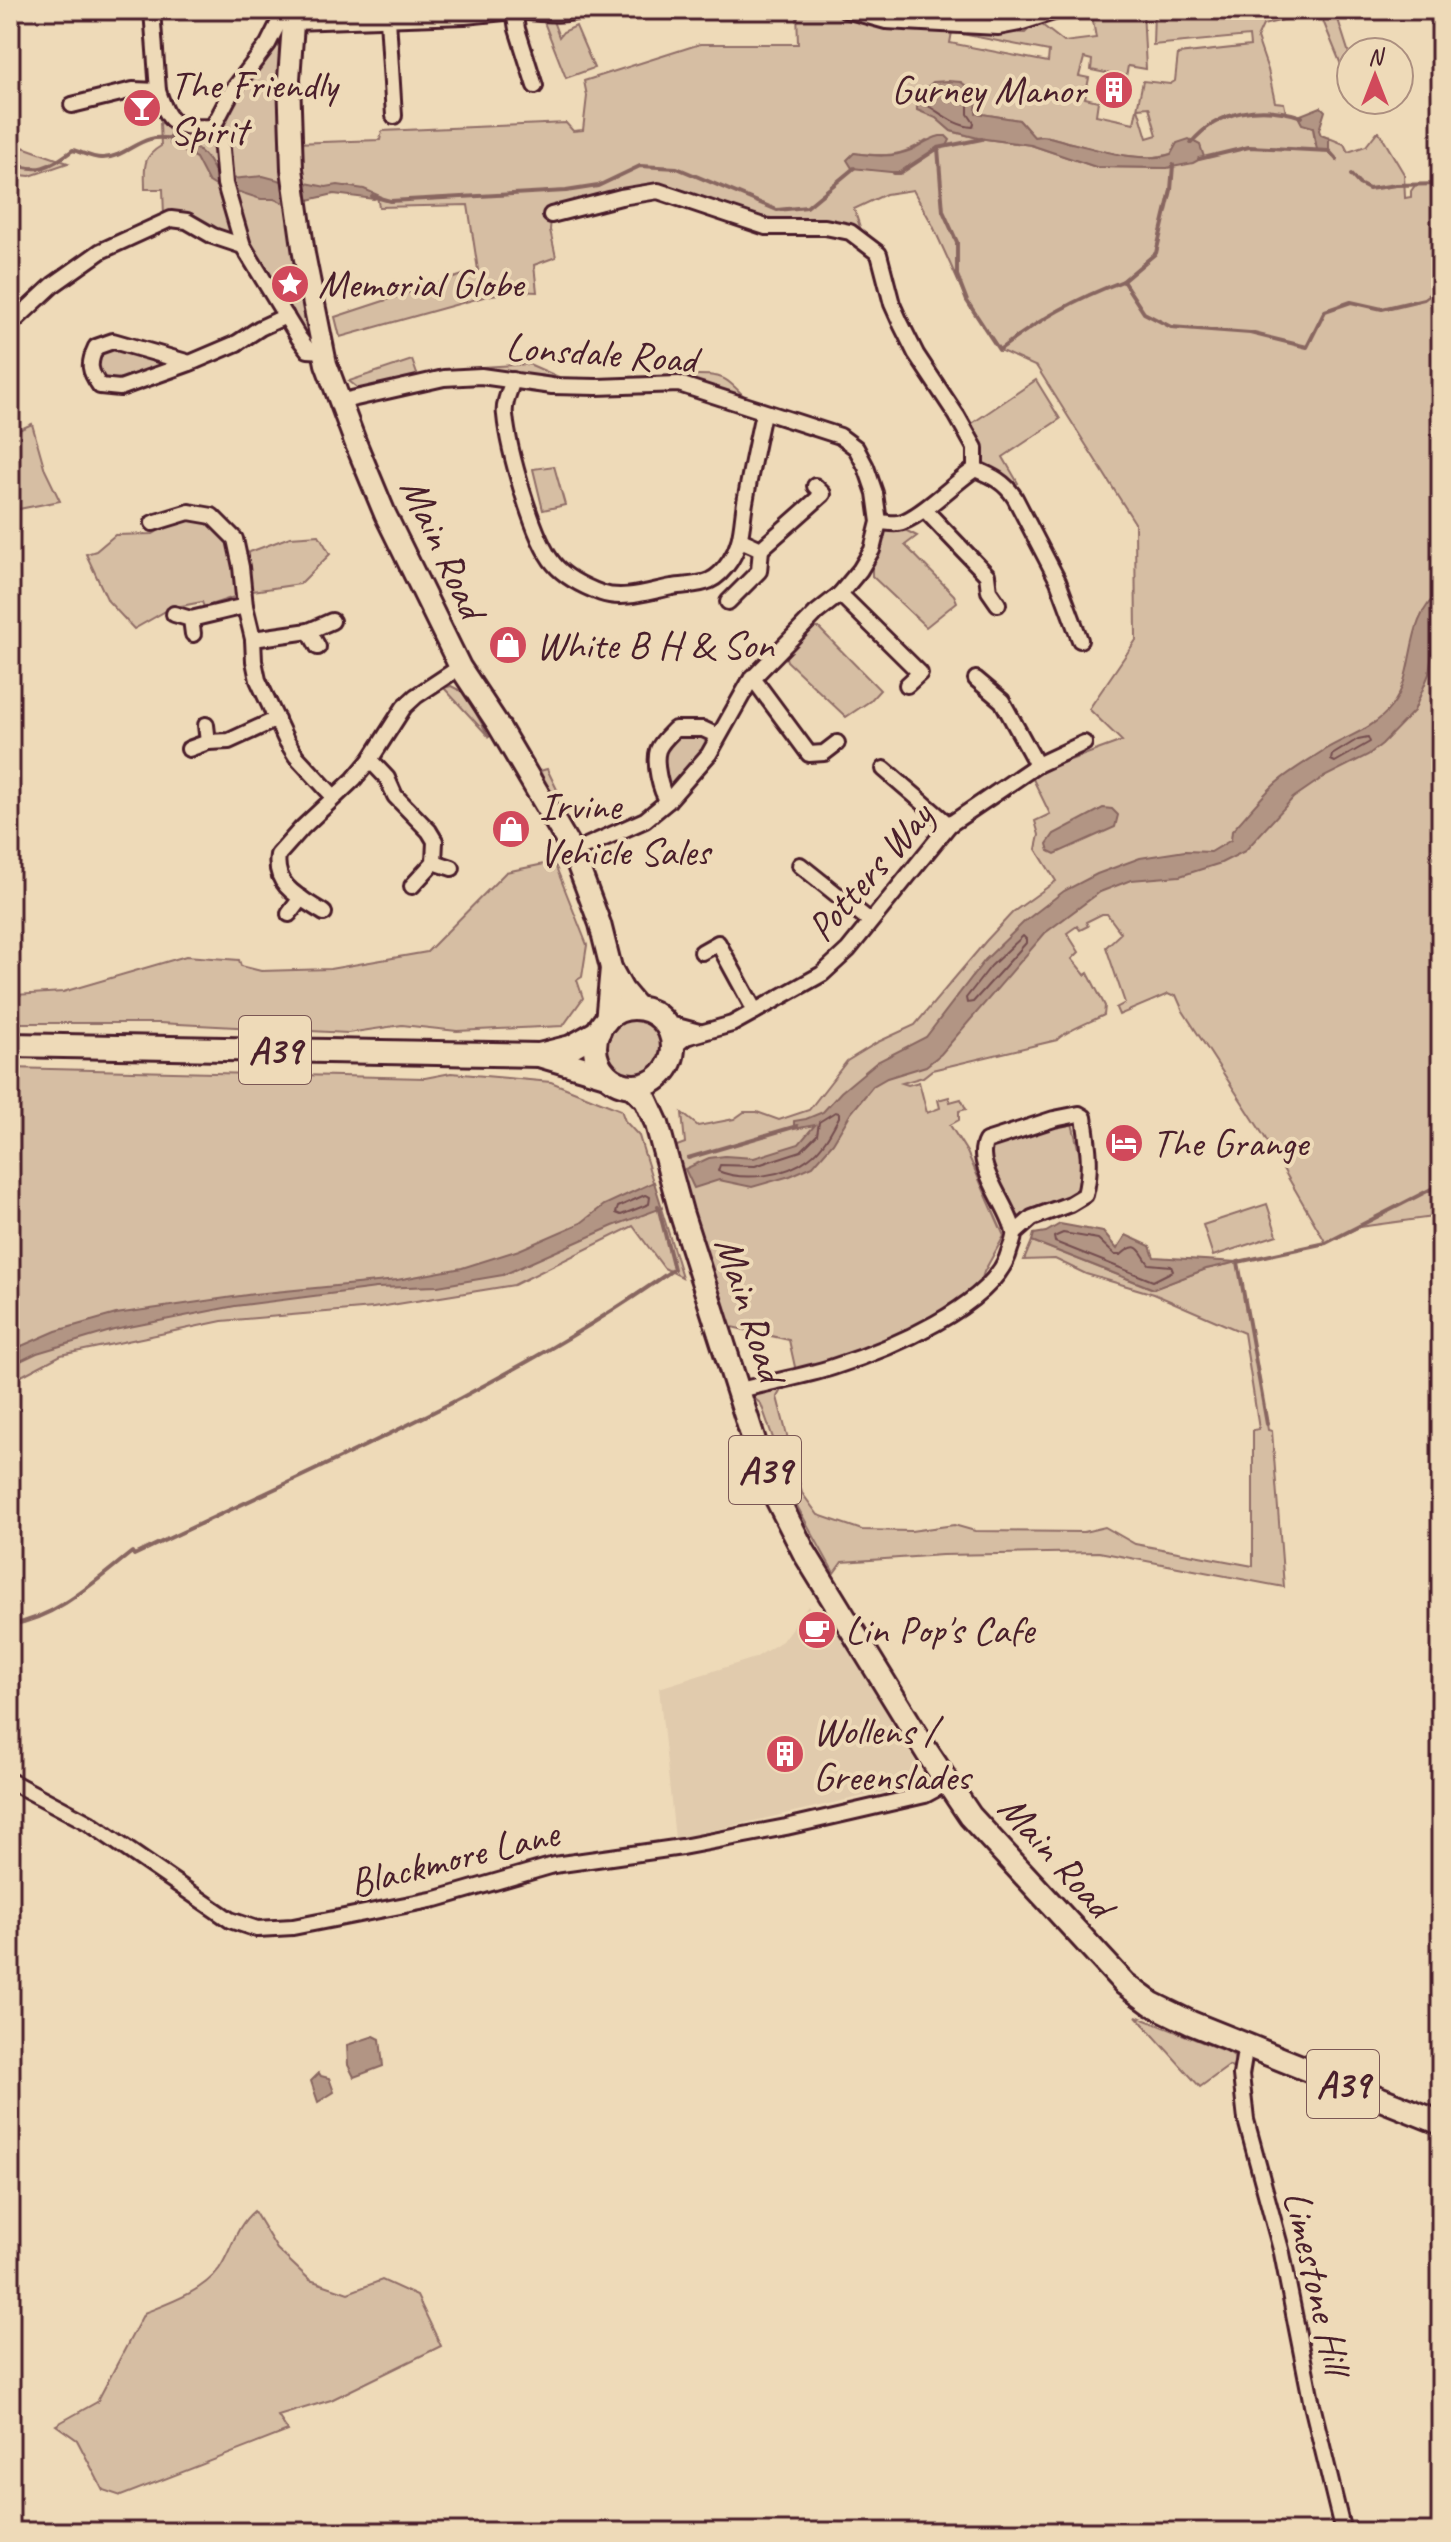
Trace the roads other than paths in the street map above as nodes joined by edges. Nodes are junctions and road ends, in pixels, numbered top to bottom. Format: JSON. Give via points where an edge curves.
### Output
{"nodes":[{"id":1,"x":152,"y":10,"type":"edge"},
{"id":2,"x":583,"y":10,"type":"edge"},
{"id":3,"x":846,"y":10,"type":"edge"},
{"id":4,"x":1060,"y":10,"type":"edge"},
{"id":5,"x":514,"y":11,"type":"edge"},
{"id":6,"x":294,"y":16,"type":"edge"},
{"id":7,"x":388,"y":19,"type":"junction"},
{"id":8,"x":535,"y":86,"type":"dead end"},
{"id":9,"x":158,"y":91,"type":"junction"},
{"id":10,"x":72,"y":105,"type":"dead end"},
{"id":11,"x":394,"y":116,"type":"dead end"},
{"id":12,"x":213,"y":127,"type":"junction"},
{"id":13,"x":551,"y":215,"type":"dead end"},
{"id":14,"x":243,"y":246,"type":"junction"},
{"id":15,"x":286,"y":316,"type":"junction"},
{"id":16,"x":10,"y":325,"type":"edge"},
{"id":17,"x":324,"y":351,"type":"junction"},
{"id":18,"x":190,"y":363,"type":"junction"},
{"id":19,"x":513,"y":380,"type":"junction"},
{"id":20,"x":339,"y":399,"type":"junction"},
{"id":21,"x":763,"y":413,"type":"junction"},
{"id":22,"x":975,"y":469,"type":"junction"},
{"id":23,"x":815,"y":486,"type":"dead end"},
{"id":24,"x":925,"y":510,"type":"junction"},
{"id":25,"x":879,"y":522,"type":"junction"},
{"id":26,"x":153,"y":523,"type":"dead end"},
{"id":27,"x":741,"y":540,"type":"junction"},
{"id":28,"x":761,"y":549,"type":"junction"},
{"id":29,"x":840,"y":594,"type":"junction"},
{"id":30,"x":728,"y":602,"type":"dead end"},
{"id":31,"x":998,"y":604,"type":"dead end"},
{"id":32,"x":245,"y":606,"type":"junction"},
{"id":33,"x":174,"y":614,"type":"dead end"},
{"id":34,"x":191,"y":619,"type":"junction"},
{"id":35,"x":332,"y":621,"type":"dead end"},
{"id":36,"x":309,"y":631,"type":"junction"},
{"id":37,"x":193,"y":634,"type":"dead end"},
{"id":38,"x":253,"y":639,"type":"junction"},
{"id":39,"x":1080,"y":640,"type":"dead end"},
{"id":40,"x":318,"y":647,"type":"dead end"},
{"id":41,"x":460,"y":667,"type":"junction"},
{"id":42,"x":752,"y":677,"type":"junction"},
{"id":43,"x":976,"y":679,"type":"dead end"},
{"id":44,"x":907,"y":685,"type":"dead end"},
{"id":45,"x":277,"y":719,"type":"junction"},
{"id":46,"x":206,"y":725,"type":"dead end"},
{"id":47,"x":718,"y":736,"type":"junction"},
{"id":48,"x":208,"y":742,"type":"junction"},
{"id":49,"x":837,"y":743,"type":"dead end"},
{"id":50,"x":1084,"y":743,"type":"dead end"},
{"id":51,"x":189,"y":749,"type":"dead end"},
{"id":52,"x":370,"y":760,"type":"junction"},
{"id":53,"x":1037,"y":765,"type":"junction"},
{"id":54,"x":884,"y":769,"type":"dead end"},
{"id":55,"x":334,"y":797,"type":"junction"},
{"id":56,"x":668,"y":801,"type":"junction"},
{"id":57,"x":949,"y":825,"type":"junction"},
{"id":58,"x":573,"y":852,"type":"junction"},
{"id":59,"x":434,"y":862,"type":"junction"},
{"id":60,"x":800,"y":865,"type":"dead end"},
{"id":61,"x":452,"y":868,"type":"dead end"},
{"id":62,"x":412,"y":886,"type":"dead end"},
{"id":63,"x":301,"y":898,"type":"junction"},
{"id":64,"x":324,"y":913,"type":"dead end"},
{"id":65,"x":289,"y":914,"type":"dead end"},
{"id":66,"x":870,"y":921,"type":"junction"},
{"id":67,"x":702,"y":952,"type":"dead end"},
{"id":68,"x":611,"y":968,"type":"junction"},
{"id":69,"x":638,"y":1008,"type":"junction"},
{"id":70,"x":755,"y":1011,"type":"junction"},
{"id":71,"x":666,"y":1023,"type":"junction"},
{"id":72,"x":602,"y":1026,"type":"junction"},
{"id":73,"x":700,"y":1032,"type":"junction"},
{"id":74,"x":10,"y":1045,"type":"edge"},
{"id":75,"x":539,"y":1055,"type":"junction"},
{"id":76,"x":670,"y":1058,"type":"junction"},
{"id":77,"x":606,"y":1075,"type":"junction"},
{"id":78,"x":632,"y":1086,"type":"junction"},
{"id":79,"x":657,"y":1124,"type":"junction"},
{"id":80,"x":1015,"y":1233,"type":"junction"},
{"id":81,"x":737,"y":1391,"type":"junction"},
{"id":82,"x":10,"y":1781,"type":"edge"},
{"id":83,"x":947,"y":1783,"type":"junction"},
{"id":84,"x":1246,"y":2045,"type":"junction"},
{"id":85,"x":1441,"y":2123,"type":"edge"},
{"id":86,"x":1343,"y":2532,"type":"edge"}],
"edges":[{"from":1,"to":9,"type":"street"},
{"from":2,"to":5,"type":"street","via":[[566,15]]},
{"from":3,"to":4,"type":"street","via":[[886,21],[998,27]]},
{"from":5,"to":7,"type":"street"},
{"from":5,"to":8,"type":"street"},
{"from":6,"to":7,"type":"street"},
{"from":6,"to":12,"type":"street","via":[[281,18]]},
{"from":6,"to":17,"type":"street","name":"Main Road","via":[[289,79],[292,169]]},
{"from":7,"to":11,"type":"street"},
{"from":9,"to":10,"type":"street","via":[[133,90]]},
{"from":9,"to":12,"type":"street","via":[[166,115],[175,123]]},
{"from":12,"to":14,"type":"street"},
{"from":13,"to":22,"type":"street","via":[[658,191],[766,227],[850,232],[879,254],[901,324],[975,448]]},
{"from":14,"to":15,"type":"street"},
{"from":14,"to":16,"type":"street","via":[[171,219],[101,251]]},
{"from":15,"to":17,"type":"street","via":[[308,350]]},
{"from":15,"to":18,"type":"street"},
{"from":17,"to":20,"type":"street","name":"Main Road"},
{"from":18,"to":18,"type":"street","via":[[113,341],[96,347],[90,372],[100,386],[120,388]]},
{"from":19,"to":20,"type":"street","name":"Lonsdale Road","via":[[444,378]]},
{"from":19,"to":21,"type":"street","name":"Lonsdale Road","via":[[581,387],[679,384]]},
{"from":19,"to":27,"type":"street","via":[[504,412],[523,493],[554,565],[577,582],[604,594],[631,596],[704,584],[728,564]]},
{"from":20,"to":41,"type":"street","name":"Main Road","via":[[385,514]]},
{"from":21,"to":25,"type":"street","name":"Lonsdale Road","via":[[840,436],[856,448],[875,493]]},
{"from":21,"to":27,"type":"street"},
{"from":22,"to":24,"type":"street"},
{"from":22,"to":39,"type":"street","via":[[1009,488],[1058,581]]},
{"from":23,"to":28,"type":"street","via":[[823,494]]},
{"from":24,"to":25,"type":"street","via":[[899,523]]},
{"from":24,"to":31,"type":"street","via":[[987,575]]},
{"from":25,"to":29,"type":"street","via":[[872,550]]},
{"from":26,"to":32,"type":"street","via":[[189,512],[212,516],[235,539]]},
{"from":27,"to":28,"type":"street"},
{"from":28,"to":30,"type":"street","via":[[759,571]]},
{"from":29,"to":42,"type":"street"},
{"from":29,"to":44,"type":"street","via":[[920,673]]},
{"from":32,"to":34,"type":"street"},
{"from":32,"to":38,"type":"street"},
{"from":33,"to":34,"type":"street"},
{"from":34,"to":37,"type":"street"},
{"from":35,"to":36,"type":"street"},
{"from":36,"to":38,"type":"street"},
{"from":36,"to":40,"type":"street"},
{"from":38,"to":45,"type":"street","via":[[258,680]]},
{"from":41,"to":52,"type":"street","via":[[404,707]]},
{"from":41,"to":58,"type":"street","name":"Main Road"},
{"from":42,"to":47,"type":"street"},
{"from":42,"to":49,"type":"street","via":[[809,754],[824,753]]},
{"from":43,"to":53,"type":"street","via":[[1002,701]]},
{"from":45,"to":48,"type":"street","via":[[229,741]]},
{"from":45,"to":55,"type":"street","via":[[296,756]]},
{"from":46,"to":48,"type":"street"},
{"from":47,"to":56,"type":"street"},
{"from":47,"to":56,"type":"street","via":[[703,729],[675,729],[660,745],[658,767]]},
{"from":48,"to":51,"type":"street"},
{"from":50,"to":53,"type":"street","name":"Potters Way"},
{"from":52,"to":55,"type":"street"},
{"from":52,"to":59,"type":"street","via":[[429,831],[435,841]]},
{"from":53,"to":57,"type":"street","name":"Potters Way"},
{"from":54,"to":57,"type":"street"},
{"from":55,"to":63,"type":"street","via":[[278,855],[278,877]]},
{"from":56,"to":58,"type":"street","via":[[645,820]]},
{"from":57,"to":66,"type":"street","name":"Potters Way"},
{"from":58,"to":68,"type":"street","name":"Main Road"},
{"from":59,"to":61,"type":"street"},
{"from":59,"to":62,"type":"street"},
{"from":60,"to":66,"type":"street"},
{"from":63,"to":64,"type":"street"},
{"from":63,"to":65,"type":"street"},
{"from":66,"to":70,"type":"street","name":"Potters Way","via":[[822,974]]},
{"from":67,"to":70,"type":"street","via":[[718,943]]},
{"from":68,"to":69,"type":"street","name":"Main Road"},
{"from":68,"to":72,"type":"street","name":"Main Road"},
{"from":69,"to":71,"type":"main road"},
{"from":69,"to":72,"type":"main road","number":"A39","via":[[618,1011]]},
{"from":70,"to":73,"type":"street","name":"Potters Way"},
{"from":71,"to":73,"type":"street"},
{"from":71,"to":76,"type":"main road","number":"A39","via":[[672,1032]]},
{"from":72,"to":75,"type":"main road","number":"A39","via":[[571,1047]]},
{"from":72,"to":77,"type":"main road","via":[[594,1049]]},
{"from":73,"to":76,"type":"street","name":"Potters Way","via":[[686,1037]]},
{"from":74,"to":75,"type":"main road","number":"A39"},
{"from":75,"to":77,"type":"main road","number":"A39"},
{"from":76,"to":78,"type":"main road","via":[[655,1080]]},
{"from":76,"to":79,"type":"main road","name":"Main Road","number":"A39"},
{"from":77,"to":78,"type":"main road","number":"A39"},
{"from":78,"to":79,"type":"main road","name":"Main Road","number":"A39","via":[[646,1100]]},
{"from":79,"to":81,"type":"main road","name":"Main Road","number":"A39"},
{"from":80,"to":80,"type":"street","via":[[982,1148],[986,1141],[1079,1114],[1084,1117],[1090,1157],[1085,1195],[1032,1218]]},
{"from":80,"to":81,"type":"street","via":[[996,1279],[946,1318],[831,1368]]},
{"from":81,"to":83,"type":"main road","name":"Main Road","number":"A39","via":[[773,1491],[804,1552]]},
{"from":82,"to":83,"type":"street","name":"Blackmore Lane","via":[[89,1823],[230,1920],[257,1929],[436,1899],[554,1865],[786,1827],[925,1795]]},
{"from":83,"to":84,"type":"main road","name":"Main Road","number":"A39","via":[[983,1831],[1125,1984],[1171,2014]]},
{"from":84,"to":85,"type":"main road","number":"A39"},
{"from":84,"to":86,"type":"street","name":"Limestone Hill","via":[[1241,2075],[1246,2120],[1282,2253]]}]}
